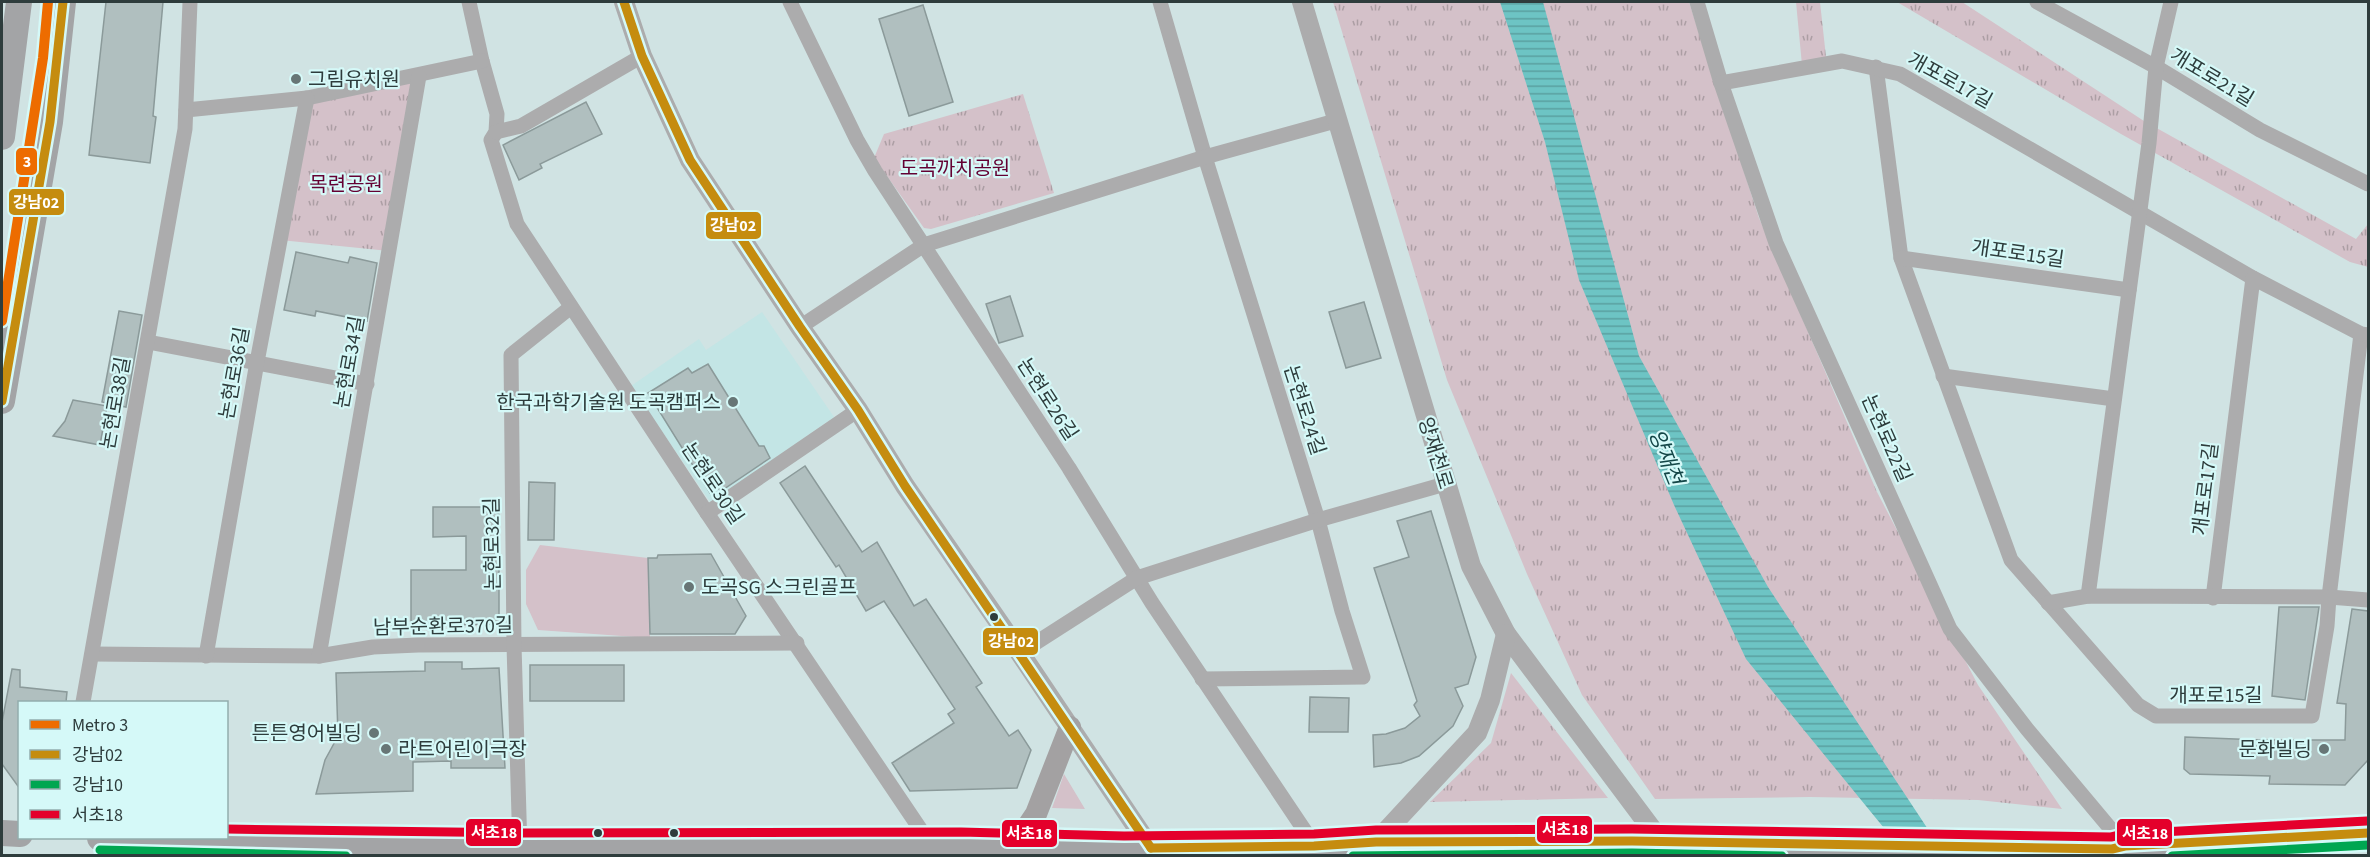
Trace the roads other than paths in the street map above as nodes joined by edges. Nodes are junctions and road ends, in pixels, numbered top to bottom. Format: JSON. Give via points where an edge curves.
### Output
{"nodes":[{"id":1,"x":19,"y":2,"type":"edge"},
{"id":2,"x":63,"y":2,"type":"edge"},
{"id":3,"x":190,"y":2,"type":"edge"},
{"id":4,"x":469,"y":2,"type":"edge"},
{"id":5,"x":624,"y":2,"type":"edge"},
{"id":6,"x":790,"y":2,"type":"edge"},
{"id":7,"x":1160,"y":2,"type":"edge"},
{"id":8,"x":1302,"y":2,"type":"edge"},
{"id":9,"x":1697,"y":2,"type":"edge"},
{"id":10,"x":2037,"y":2,"type":"edge"},
{"id":11,"x":2069,"y":2,"type":"edge"},
{"id":12,"x":2171,"y":2,"type":"edge"},
{"id":13,"x":2066,"y":18,"type":"junction"},
{"id":14,"x":642,"y":56,"type":"junction"},
{"id":15,"x":482,"y":61,"type":"junction"},
{"id":16,"x":1876,"y":67,"type":"junction"},
{"id":17,"x":2157,"y":68,"type":"junction"},
{"id":18,"x":419,"y":76,"type":"junction"},
{"id":19,"x":1721,"y":83,"type":"junction"},
{"id":20,"x":307,"y":98,"type":"junction"},
{"id":21,"x":186,"y":110,"type":"junction"},
{"id":22,"x":1339,"y":120,"type":"junction"},
{"id":23,"x":496,"y":132,"type":"junction"},
{"id":24,"x":2,"y":137,"type":"edge"},
{"id":25,"x":1205,"y":157,"type":"junction"},
{"id":26,"x":2368,"y":183,"type":"edge"},
{"id":27,"x":2139,"y":212,"type":"junction"},
{"id":28,"x":924,"y":245,"type":"junction"},
{"id":29,"x":1901,"y":258,"type":"junction"},
{"id":30,"x":2253,"y":278,"type":"junction"},
{"id":31,"x":2129,"y":290,"type":"junction"},
{"id":32,"x":571,"y":308,"type":"junction"},
{"id":33,"x":800,"y":327,"type":"junction"},
{"id":34,"x":2365,"y":334,"type":"edge"},
{"id":35,"x":148,"y":342,"type":"junction"},
{"id":36,"x":257,"y":362,"type":"junction"},
{"id":37,"x":1943,"y":376,"type":"junction"},
{"id":38,"x":366,"y":384,"type":"junction"},
{"id":39,"x":2114,"y":399,"type":"junction"},
{"id":40,"x":2,"y":401,"type":"edge"},
{"id":41,"x":858,"y":410,"type":"junction"},
{"id":42,"x":1445,"y":484,"type":"junction"},
{"id":43,"x":707,"y":513,"type":"junction"},
{"id":44,"x":1318,"y":520,"type":"junction"},
{"id":45,"x":1137,"y":578,"type":"junction"},
{"id":46,"x":2088,"y":596,"type":"junction"},
{"id":47,"x":2213,"y":597,"type":"junction"},
{"id":48,"x":2329,"y":597,"type":"junction"},
{"id":49,"x":2368,"y":600,"type":"edge"},
{"id":50,"x":2048,"y":603,"type":"junction"},
{"id":51,"x":1506,"y":633,"type":"junction"},
{"id":52,"x":796,"y":643,"type":"junction"},
{"id":53,"x":514,"y":645,"type":"junction"},
{"id":54,"x":1020,"y":653,"type":"junction"},
{"id":55,"x":92,"y":654,"type":"junction"},
{"id":56,"x":206,"y":656,"type":"junction"},
{"id":57,"x":320,"y":656,"type":"junction"},
{"id":58,"x":1202,"y":679,"type":"junction"},
{"id":59,"x":83,"y":701,"type":"edge"},
{"id":60,"x":1070,"y":727,"type":"junction"},
{"id":61,"x":2,"y":833,"type":"edge"},
{"id":62,"x":2368,"y":833,"type":"edge"},
{"id":63,"x":18,"y":834,"type":"edge"},
{"id":64,"x":131,"y":839,"type":"edge"},
{"id":65,"x":1376,"y":842,"type":"junction"},
{"id":66,"x":1015,"y":845,"type":"junction"},
{"id":67,"x":2119,"y":848,"type":"junction"},
{"id":68,"x":287,"y":849,"type":"edge"},
{"id":69,"x":861,"y":849,"type":"edge"},
{"id":70,"x":520,"y":850,"type":"edge"},
{"id":71,"x":723,"y":850,"type":"edge"},
{"id":72,"x":934,"y":850,"type":"edge"},
{"id":73,"x":1254,"y":851,"type":"edge"},
{"id":74,"x":1318,"y":851,"type":"edge"},
{"id":75,"x":1153,"y":852,"type":"edge"},
{"id":76,"x":1672,"y":855,"type":"edge"},
{"id":77,"x":2175,"y":855,"type":"edge"}],
"edges":[{"from":1,"to":24,"type":"main road"},
{"from":2,"to":40,"type":"main road","via":[[50,122]]},
{"from":3,"to":21,"type":"street","name":"논현로38길"},
{"from":4,"to":15,"type":"street","name":"논현로30길"},
{"from":5,"to":14,"type":"street"},
{"from":6,"to":28,"type":"street","name":"논현로26길","via":[[856,140]]},
{"from":7,"to":25,"type":"street","name":"논현로24길"},
{"from":8,"to":22,"type":"street","name":"양재천로"},
{"from":9,"to":19,"type":"street","name":"논현로22길"},
{"from":10,"to":13,"type":"street","name":"개포로21길"},
{"from":11,"to":13,"type":"street"},
{"from":12,"to":17,"type":"street"},
{"from":13,"to":17,"type":"street","name":"개포로21길"},
{"from":14,"to":23,"type":"street","via":[[521,126]]},
{"from":14,"to":33,"type":"street","via":[[690,160]]},
{"from":15,"to":18,"type":"street"},
{"from":15,"to":23,"type":"street","name":"논현로30길","via":[[497,114]]},
{"from":16,"to":19,"type":"street","name":"개포로17길","via":[[1842,61]]},
{"from":16,"to":27,"type":"street","name":"개포로17길","via":[[1900,74]]},
{"from":16,"to":29,"type":"street","name":"개포로15길"},
{"from":17,"to":26,"type":"street","name":"개포로21길","via":[[2260,130]]},
{"from":17,"to":27,"type":"street"},
{"from":18,"to":20,"type":"street"},
{"from":18,"to":38,"type":"street","name":"논현로34길"},
{"from":19,"to":67,"type":"street","name":"논현로22길","via":[[1776,243],[1950,629]]},
{"from":20,"to":21,"type":"street"},
{"from":20,"to":36,"type":"street","name":"논현로36길"},
{"from":21,"to":35,"type":"street","name":"논현로38길"},
{"from":22,"to":25,"type":"street"},
{"from":22,"to":42,"type":"street","name":"양재천로"},
{"from":23,"to":32,"type":"street","name":"논현로30길","via":[[491,140],[517,224]]},
{"from":25,"to":28,"type":"street"},
{"from":25,"to":44,"type":"street","name":"논현로24길"},
{"from":27,"to":30,"type":"street","name":"개포로17길"},
{"from":27,"to":31,"type":"street"},
{"from":28,"to":33,"type":"street"},
{"from":28,"to":45,"type":"street","name":"논현로26길"},
{"from":29,"to":31,"type":"street","name":"개포로15길"},
{"from":29,"to":37,"type":"street","name":"개포로15길"},
{"from":30,"to":34,"type":"street","name":"개포로17길"},
{"from":30,"to":47,"type":"street","name":"개포로17길"},
{"from":31,"to":39,"type":"street"},
{"from":32,"to":43,"type":"street","name":"논현로30길"},
{"from":32,"to":53,"type":"street","name":"논현로32길","via":[[511,356]]},
{"from":33,"to":41,"type":"street"},
{"from":34,"to":48,"type":"street","name":"개포로17길"},
{"from":35,"to":36,"type":"street"},
{"from":35,"to":55,"type":"street","name":"논현로38길"},
{"from":36,"to":38,"type":"street"},
{"from":36,"to":56,"type":"street","name":"논현로36길"},
{"from":37,"to":39,"type":"street"},
{"from":37,"to":50,"type":"street","name":"개포로15길","via":[[2011,560]]},
{"from":38,"to":57,"type":"street","name":"논현로34길"},
{"from":39,"to":46,"type":"street"},
{"from":41,"to":43,"type":"street"},
{"from":41,"to":54,"type":"street","via":[[905,486]]},
{"from":42,"to":44,"type":"street"},
{"from":42,"to":51,"type":"street","name":"양재천로","via":[[1471,566]]},
{"from":43,"to":52,"type":"street","name":"논현로30길"},
{"from":44,"to":45,"type":"street"},
{"from":44,"to":58,"type":"street","name":"논현로24길","via":[[1363,677]]},
{"from":45,"to":54,"type":"street"},
{"from":45,"to":58,"type":"street","name":"논현로26길"},
{"from":46,"to":47,"type":"street"},
{"from":46,"to":50,"type":"street"},
{"from":47,"to":48,"type":"street"},
{"from":48,"to":49,"type":"street"},
{"from":48,"to":50,"type":"street","name":"개포로15길","via":[[2312,716],[2156,716],[2138,705]]},
{"from":51,"to":65,"type":"street","via":[[1490,700],[1477,733]]},
{"from":51,"to":76,"type":"street","name":"양재천로"},
{"from":52,"to":53,"type":"street","name":"남부순환로370길"},
{"from":52,"to":72,"type":"street","name":"논현로30길"},
{"from":53,"to":57,"type":"street","name":"남부순환로370길","via":[[373,647]]},
{"from":53,"to":70,"type":"street","name":"논현로32길"},
{"from":54,"to":60,"type":"street"},
{"from":55,"to":56,"type":"street","name":"남부순환로370길"},
{"from":55,"to":59,"type":"street","name":"논현로38길"},
{"from":56,"to":57,"type":"street","name":"남부순환로370길"},
{"from":58,"to":74,"type":"street","name":"논현로26길"},
{"from":60,"to":66,"type":"main road","via":[[1036,814]]},
{"from":60,"to":75,"type":"street"},
{"from":61,"to":63,"type":"main road"},
{"from":62,"to":67,"type":"main road"},
{"from":64,"to":68,"type":"main road"},
{"from":65,"to":67,"type":"main road","bridge":true,"via":[[1632,841]]},
{"from":65,"to":74,"type":"main road"},
{"from":66,"to":72,"type":"main road"},
{"from":66,"to":75,"type":"main road"},
{"from":67,"to":77,"type":"main road"},
{"from":68,"to":70,"type":"main road"},
{"from":69,"to":71,"type":"main road"},
{"from":69,"to":72,"type":"main road"},
{"from":70,"to":71,"type":"main road"},
{"from":73,"to":74,"type":"main road"},
{"from":73,"to":75,"type":"main road"}]}
